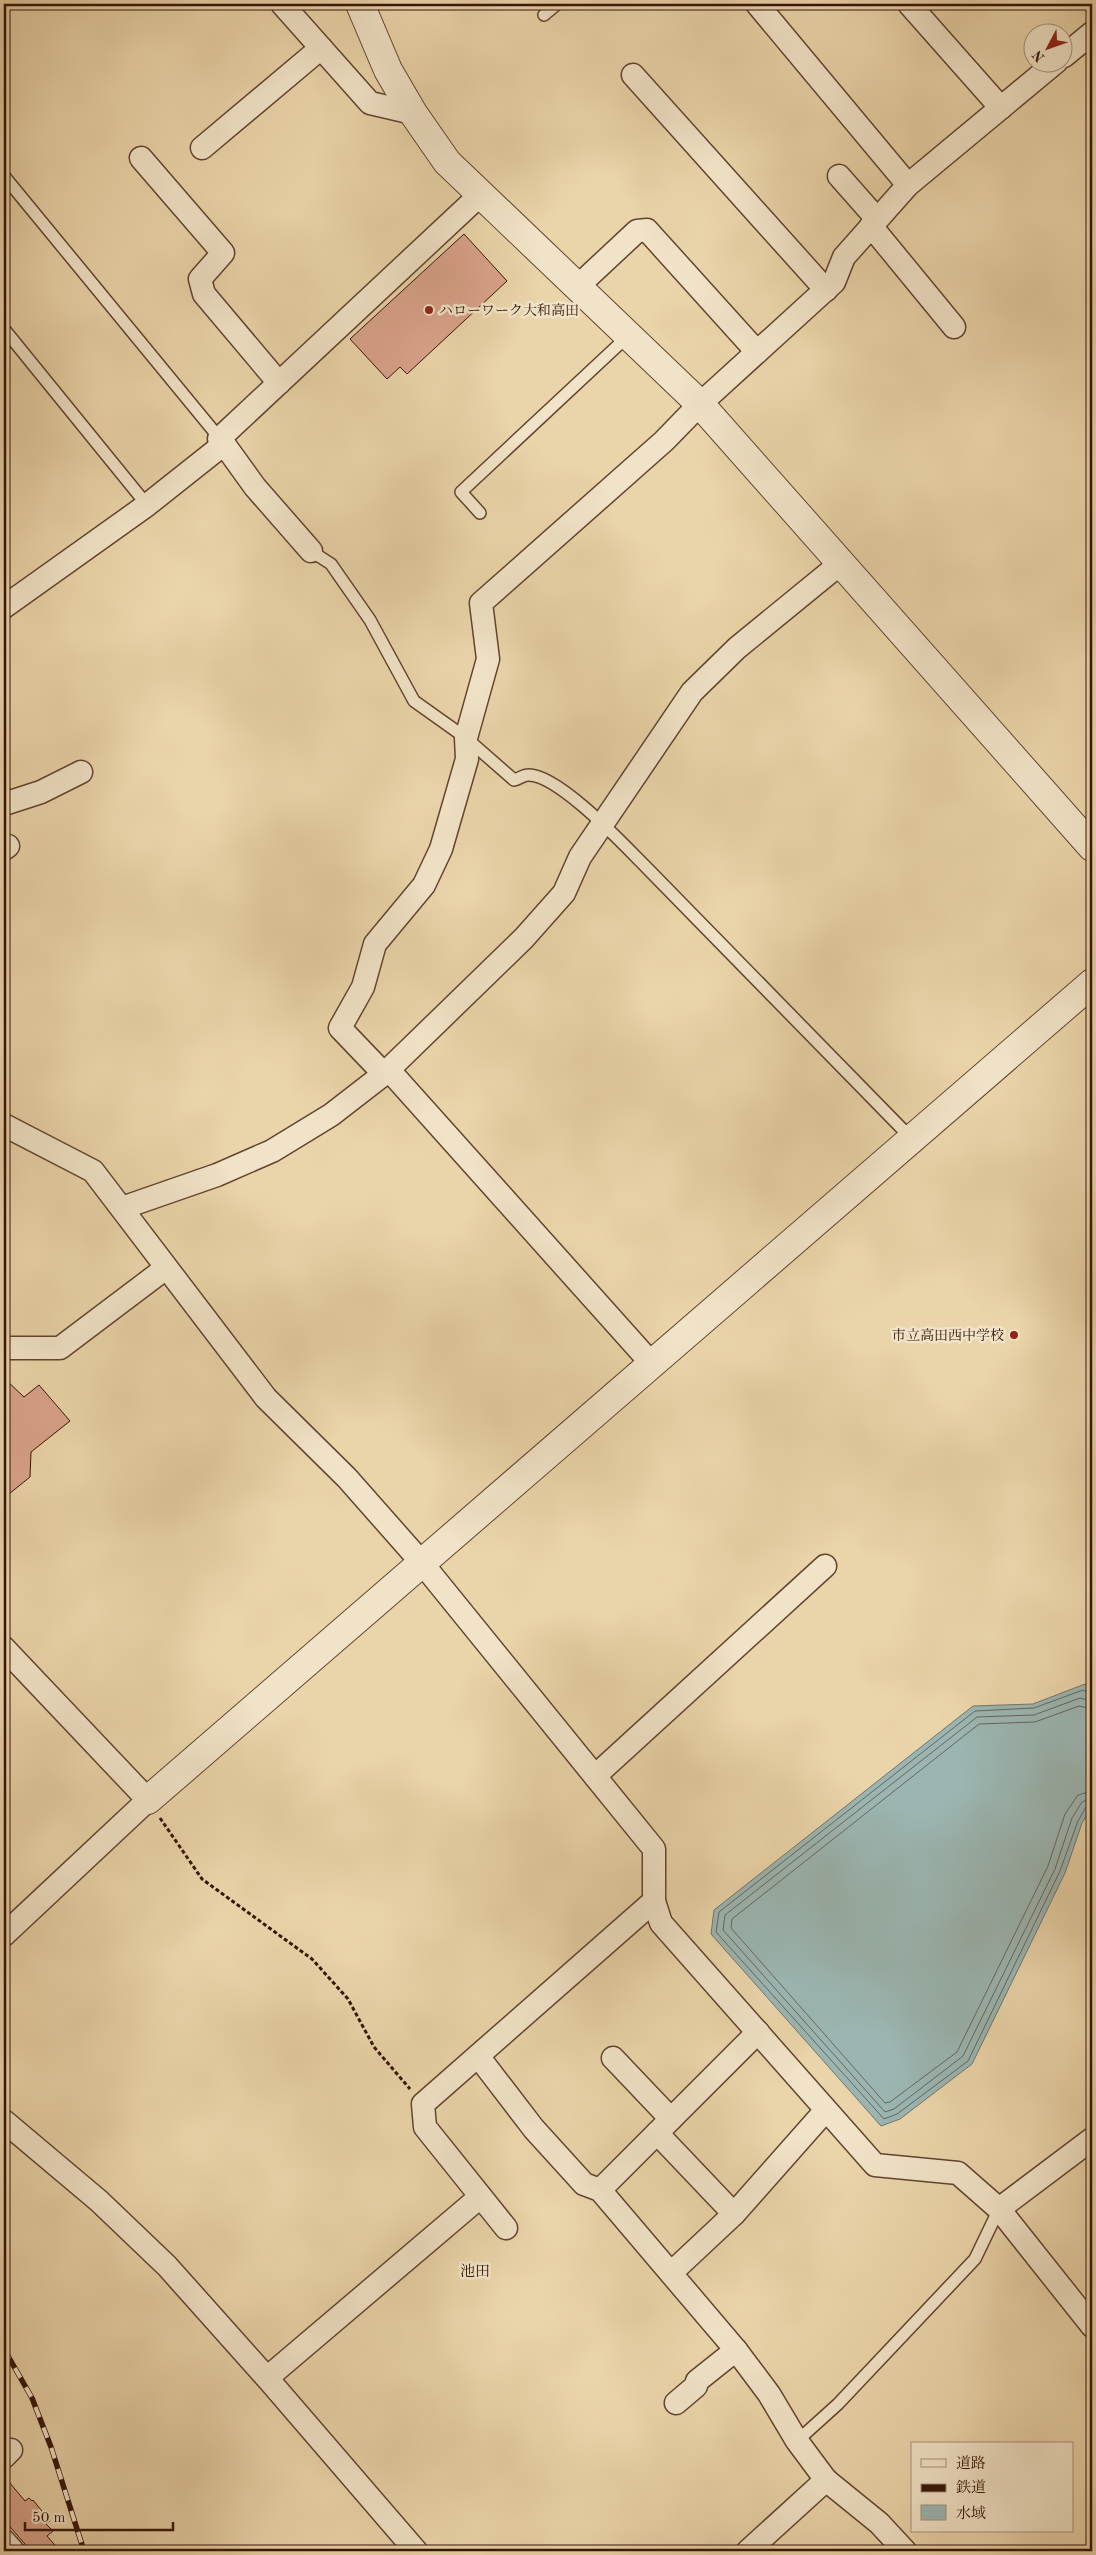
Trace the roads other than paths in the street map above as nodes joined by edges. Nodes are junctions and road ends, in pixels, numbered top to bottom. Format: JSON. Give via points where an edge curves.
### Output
{"nodes":[{"id":1,"x":282,"y":4,"type":"edge"},
{"id":2,"x":360,"y":4,"type":"edge"},
{"id":3,"x":557,"y":4,"type":"edge"},
{"id":4,"x":757,"y":4,"type":"edge"},
{"id":5,"x":909,"y":4,"type":"edge"},
{"id":6,"x":544,"y":15,"type":"dead end"},
{"id":7,"x":1092,"y":33,"type":"edge"},
{"id":8,"x":322,"y":48,"type":"junction"},
{"id":9,"x":1074,"y":48,"type":"edge"},
{"id":10,"x":1044,"y":72,"type":"edge"},
{"id":11,"x":633,"y":75,"type":"dead end"},
{"id":12,"x":1001,"y":108,"type":"junction"},
{"id":13,"x":413,"y":113,"type":"junction"},
{"id":14,"x":202,"y":148,"type":"dead end"},
{"id":15,"x":141,"y":158,"type":"dead end"},
{"id":16,"x":4,"y":176,"type":"edge"},
{"id":17,"x":839,"y":176,"type":"dead end"},
{"id":18,"x":908,"y":185,"type":"junction"},
{"id":19,"x":480,"y":195,"type":"junction"},
{"id":20,"x":874,"y":223,"type":"junction"},
{"id":21,"x":576,"y":287,"type":"junction"},
{"id":22,"x":826,"y":290,"type":"junction"},
{"id":23,"x":954,"y":327,"type":"dead end"},
{"id":24,"x":4,"y":329,"type":"edge"},
{"id":25,"x":628,"y":336,"type":"junction"},
{"id":26,"x":757,"y":352,"type":"junction"},
{"id":27,"x":279,"y":383,"type":"junction"},
{"id":28,"x":700,"y":404,"type":"junction"},
{"id":29,"x":222,"y":441,"type":"junction"},
{"id":30,"x":147,"y":505,"type":"junction"},
{"id":31,"x":480,"y":513,"type":"dead end"},
{"id":32,"x":311,"y":551,"type":"joint"},
{"id":33,"x":841,"y":563,"type":"junction"},
{"id":34,"x":4,"y":607,"type":"edge"},
{"id":35,"x":466,"y":738,"type":"junction"},
{"id":36,"x":81,"y":772,"type":"dead end"},
{"id":37,"x":4,"y":804,"type":"edge"},
{"id":38,"x":602,"y":824,"type":"junction"},
{"id":39,"x":1092,"y":847,"type":"edge"},
{"id":40,"x":1092,"y":983,"type":"edge"},
{"id":41,"x":386,"y":1072,"type":"junction"},
{"id":42,"x":4,"y":1125,"type":"edge"},
{"id":43,"x":912,"y":1139,"type":"junction"},
{"id":44,"x":122,"y":1208,"type":"junction"},
{"id":45,"x":166,"y":1268,"type":"junction"},
{"id":46,"x":4,"y":1348,"type":"edge"},
{"id":47,"x":652,"y":1364,"type":"junction"},
{"id":48,"x":422,"y":1563,"type":"junction"},
{"id":49,"x":825,"y":1566,"type":"dead end"},
{"id":50,"x":4,"y":1648,"type":"edge"},
{"id":51,"x":595,"y":1776,"type":"junction"},
{"id":52,"x":148,"y":1800,"type":"junction"},
{"id":53,"x":654,"y":1901,"type":"junction"},
{"id":54,"x":4,"y":1935,"type":"edge"},
{"id":55,"x":758,"y":2032,"type":"junction"},
{"id":56,"x":478,"y":2056,"type":"junction"},
{"id":57,"x":613,"y":2058,"type":"dead end"},
{"id":58,"x":826,"y":2110,"type":"junction"},
{"id":59,"x":4,"y":2121,"type":"edge"},
{"id":60,"x":664,"y":2126,"type":"junction"},
{"id":61,"x":1092,"y":2139,"type":"edge"},
{"id":62,"x":600,"y":2190,"type":"junction"},
{"id":63,"x":480,"y":2197,"type":"junction"},
{"id":64,"x":999,"y":2209,"type":"junction"},
{"id":65,"x":734,"y":2214,"type":"junction"},
{"id":66,"x":506,"y":2228,"type":"dead end"},
{"id":67,"x":671,"y":2273,"type":"junction"},
{"id":68,"x":1092,"y":2326,"type":"edge"},
{"id":69,"x":736,"y":2350,"type":"junction"},
{"id":70,"x":268,"y":2378,"type":"junction"},
{"id":71,"x":676,"y":2403,"type":"dead end"},
{"id":72,"x":797,"y":2441,"type":"junction"},
{"id":73,"x":826,"y":2480,"type":"junction"},
{"id":74,"x":4,"y":2541,"type":"edge"},
{"id":75,"x":13,"y":2551,"type":"edge"},
{"id":76,"x":416,"y":2551,"type":"edge"},
{"id":77,"x":748,"y":2551,"type":"edge"},
{"id":78,"x":905,"y":2551,"type":"edge"}],
"edges":[{"from":1,"to":8,"type":"street"},
{"from":2,"to":13,"type":"street","via":[[388,70]]},
{"from":3,"to":6,"type":"lane"},
{"from":4,"to":18,"type":"street"},
{"from":5,"to":12,"type":"street"},
{"from":7,"to":9,"type":"street"},
{"from":8,"to":13,"type":"street","via":[[370,103]]},
{"from":8,"to":14,"type":"street"},
{"from":10,"to":12,"type":"street"},
{"from":11,"to":22,"type":"street"},
{"from":12,"to":18,"type":"street"},
{"from":13,"to":19,"type":"street","via":[[447,162]]},
{"from":15,"to":27,"type":"street","via":[[223,253],[200,280],[204,294]]},
{"from":16,"to":29,"type":"lane"},
{"from":17,"to":20,"type":"street"},
{"from":18,"to":20,"type":"street"},
{"from":19,"to":21,"type":"street"},
{"from":19,"to":27,"type":"street"},
{"from":20,"to":22,"type":"street","via":[[844,257],[834,282]]},
{"from":20,"to":23,"type":"street"},
{"from":21,"to":25,"type":"street"},
{"from":21,"to":26,"type":"street","via":[[637,231],[647,230]]},
{"from":22,"to":26,"type":"street"},
{"from":24,"to":30,"type":"lane"},
{"from":25,"to":28,"type":"street"},
{"from":25,"to":31,"type":"lane","via":[[461,492]]},
{"from":26,"to":28,"type":"street"},
{"from":27,"to":29,"type":"street"},
{"from":28,"to":33,"type":"street"},
{"from":28,"to":35,"type":"street","via":[[664,441],[480,603],[488,659]]},
{"from":29,"to":30,"type":"street"},
{"from":29,"to":32,"type":"street","via":[[256,487]]},
{"from":30,"to":34,"type":"street"},
{"from":32,"to":35,"type":"lane","via":[[332,564],[370,620],[414,700]]},
{"from":33,"to":38,"type":"street","via":[[737,648],[692,692]]},
{"from":33,"to":39,"type":"street"},
{"from":35,"to":38,"type":"lane","via":[[514,780],[529,775],[553,782]]},
{"from":35,"to":41,"type":"street","via":[[467,759],[441,849],[424,885],[376,944],[363,987],[340,1028]]},
{"from":36,"to":37,"type":"street","via":[[41,792]]},
{"from":38,"to":41,"type":"street","via":[[580,856],[564,893],[524,938]]},
{"from":38,"to":43,"type":"lane"},
{"from":40,"to":43,"type":"street"},
{"from":41,"to":44,"type":"street","via":[[331,1115],[272,1151],[217,1175]]},
{"from":41,"to":47,"type":"street"},
{"from":42,"to":44,"type":"street","via":[[93,1171]]},
{"from":43,"to":47,"type":"street"},
{"from":44,"to":45,"type":"street"},
{"from":45,"to":46,"type":"street","via":[[60,1348]]},
{"from":45,"to":48,"type":"street","via":[[266,1398],[347,1478]]},
{"from":47,"to":48,"type":"street"},
{"from":48,"to":51,"type":"street"},
{"from":48,"to":52,"type":"street"},
{"from":49,"to":51,"type":"street"},
{"from":50,"to":52,"type":"street"},
{"from":51,"to":53,"type":"street","via":[[654,1850]]},
{"from":52,"to":54,"type":"street"},
{"from":53,"to":55,"type":"street","via":[[661,1923]]},
{"from":53,"to":56,"type":"street"},
{"from":55,"to":58,"type":"street"},
{"from":55,"to":60,"type":"street"},
{"from":56,"to":62,"type":"street","via":[[534,2129],[584,2184]]},
{"from":56,"to":63,"type":"street","via":[[423,2104],[425,2127]]},
{"from":57,"to":60,"type":"street"},
{"from":58,"to":64,"type":"street","via":[[875,2165],[958,2173]]},
{"from":58,"to":65,"type":"street"},
{"from":59,"to":70,"type":"street","via":[[99,2202],[166,2266]]},
{"from":60,"to":62,"type":"street"},
{"from":60,"to":65,"type":"street"},
{"from":61,"to":64,"type":"street"},
{"from":62,"to":67,"type":"street"},
{"from":63,"to":66,"type":"street"},
{"from":63,"to":70,"type":"street"},
{"from":64,"to":68,"type":"street"},
{"from":64,"to":72,"type":"lane","via":[[975,2259],[838,2404]]},
{"from":65,"to":67,"type":"street"},
{"from":67,"to":69,"type":"street"},
{"from":69,"to":71,"type":"street","via":[[697,2381],[696,2386]]},
{"from":69,"to":72,"type":"street","via":[[769,2394]]},
{"from":70,"to":76,"type":"street"},
{"from":72,"to":73,"type":"street"},
{"from":73,"to":77,"type":"street"},
{"from":73,"to":78,"type":"street","via":[[879,2523]]},
{"from":74,"to":75,"type":"street"}]}
